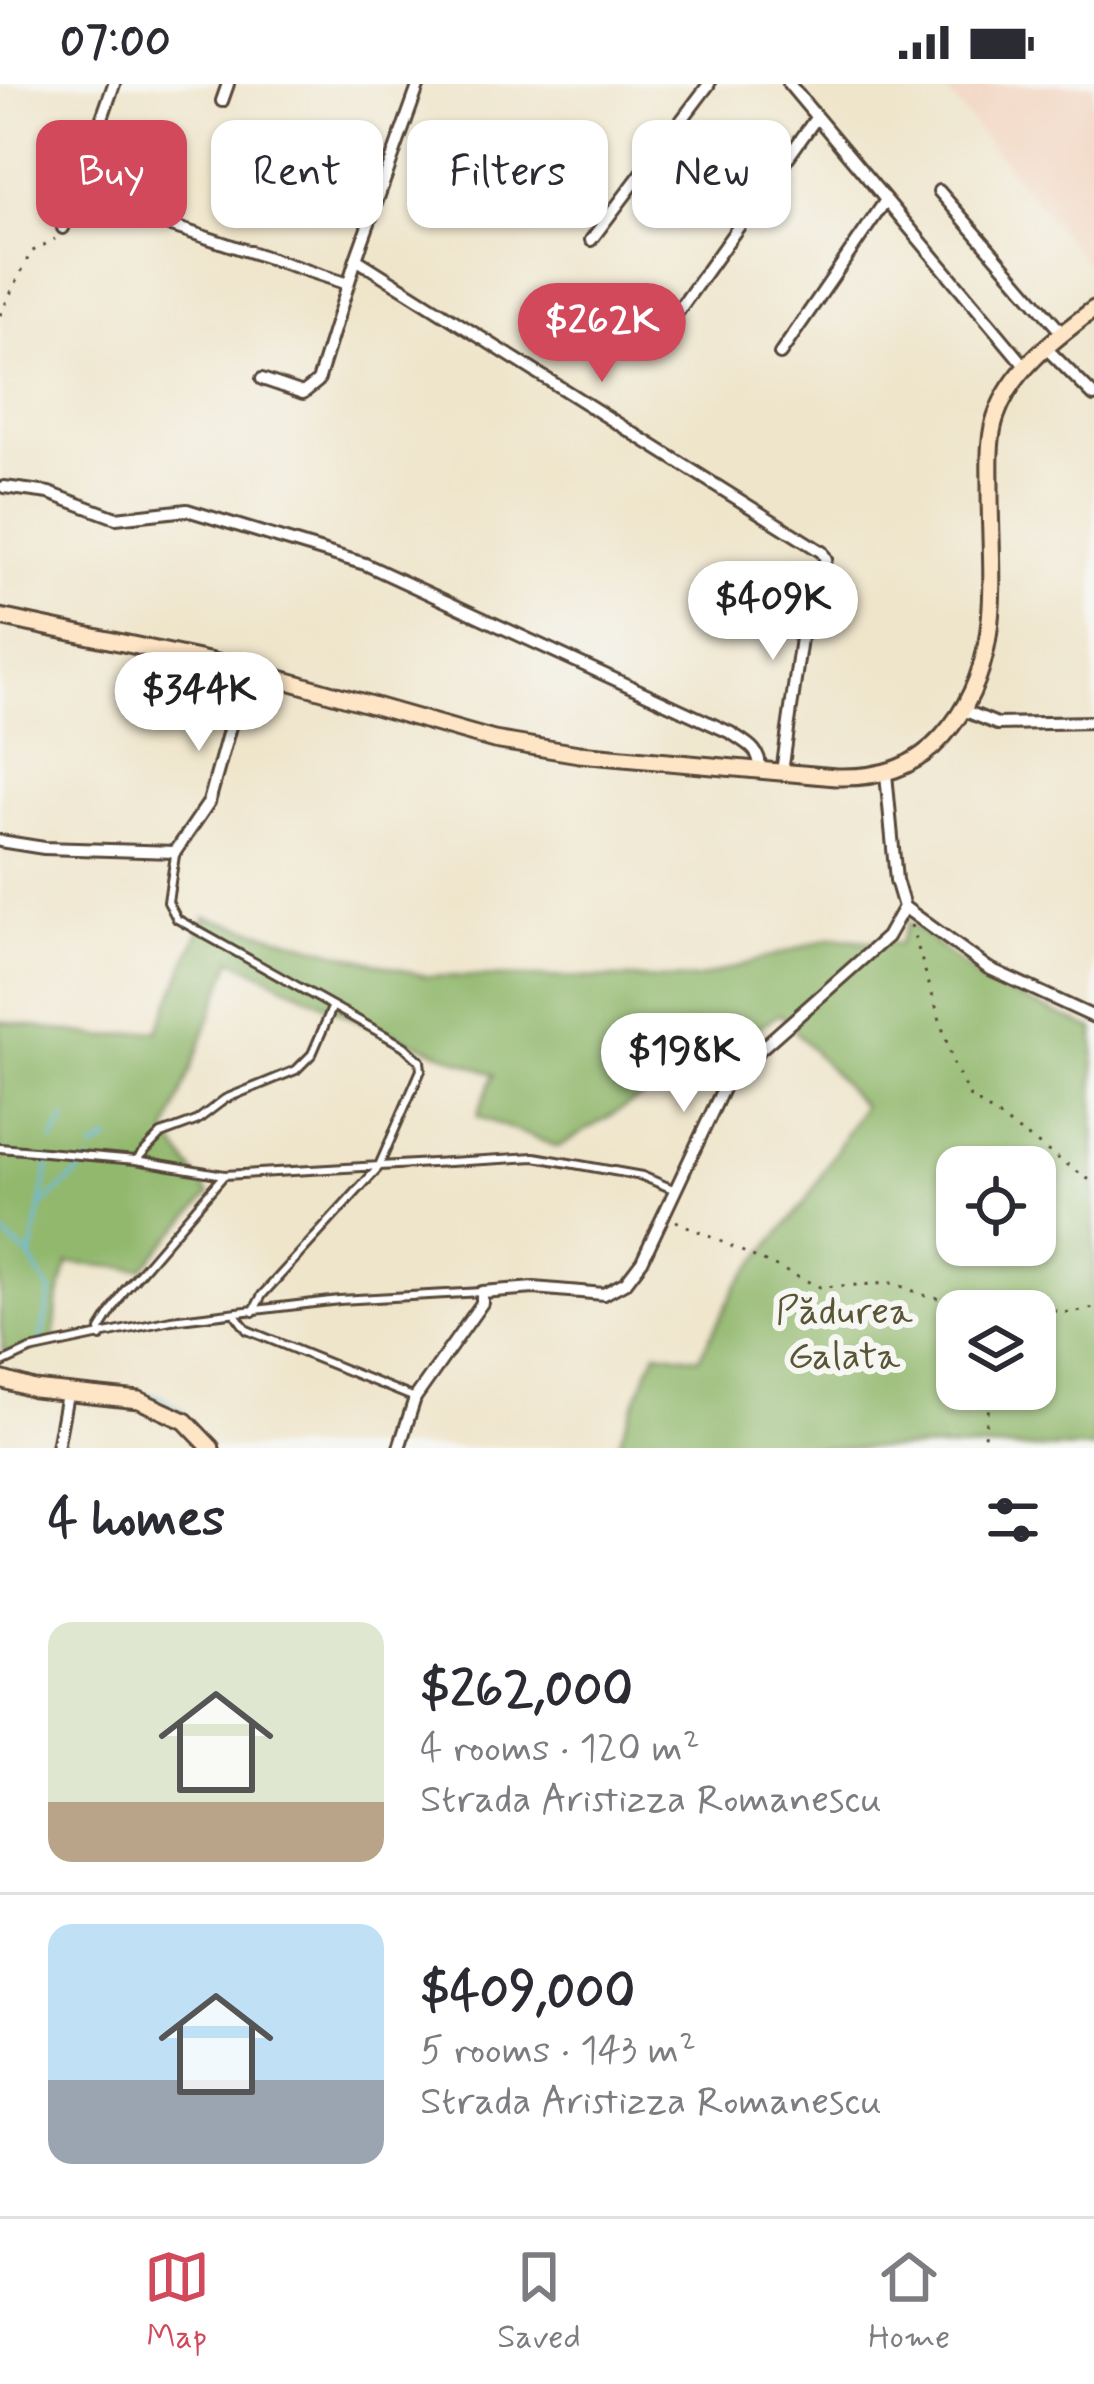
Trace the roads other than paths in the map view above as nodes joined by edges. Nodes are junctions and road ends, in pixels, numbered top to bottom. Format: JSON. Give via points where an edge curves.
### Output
{"nodes":[{"id":1,"x":115,"y":84,"type":"edge"},
{"id":2,"x":228,"y":84,"type":"edge"},
{"id":3,"x":419,"y":84,"type":"edge"},
{"id":4,"x":709,"y":84,"type":"edge"},
{"id":5,"x":789,"y":84,"type":"edge"},
{"id":6,"x":222,"y":100,"type":"dead end"},
{"id":7,"x":817,"y":118,"type":"junction"},
{"id":8,"x":102,"y":120,"type":"edge"},
{"id":9,"x":939,"y":190,"type":"dead end"},
{"id":10,"x":886,"y":200,"type":"junction"},
{"id":11,"x":178,"y":228,"type":"edge"},
{"id":12,"x":591,"y":240,"type":"dead end"},
{"id":13,"x":356,"y":259,"type":"junction"},
{"id":14,"x":348,"y":284,"type":"junction"},
{"id":15,"x":1094,"y":309,"type":"edge"},
{"id":16,"x":669,"y":324,"type":"dead end"},
{"id":17,"x":1062,"y":333,"type":"junction"},
{"id":18,"x":1046,"y":348,"type":"junction"},
{"id":19,"x":780,"y":354,"type":"dead end"},
{"id":20,"x":1026,"y":367,"type":"junction"},
{"id":21,"x":262,"y":379,"type":"dead end"},
{"id":22,"x":1094,"y":396,"type":"edge"},
{"id":23,"x":1,"y":484,"type":"edge"},
{"id":24,"x":0,"y":617,"type":"edge"},
{"id":25,"x":246,"y":669,"type":"junction"},
{"id":26,"x":963,"y":710,"type":"junction"},
{"id":27,"x":1094,"y":722,"type":"edge"},
{"id":28,"x":760,"y":770,"type":"junction"},
{"id":29,"x":782,"y":772,"type":"junction"},
{"id":30,"x":886,"y":774,"type":"junction"},
{"id":31,"x":0,"y":841,"type":"edge"},
{"id":32,"x":175,"y":852,"type":"junction"},
{"id":33,"x":904,"y":907,"type":"junction"},
{"id":34,"x":332,"y":1008,"type":"junction"},
{"id":35,"x":1094,"y":1018,"type":"edge"},
{"id":36,"x":0,"y":1148,"type":"edge"},
{"id":37,"x":136,"y":1160,"type":"junction"},
{"id":38,"x":378,"y":1168,"type":"junction"},
{"id":39,"x":224,"y":1175,"type":"junction"},
{"id":40,"x":674,"y":1190,"type":"junction"},
{"id":41,"x":482,"y":1292,"type":"junction"},
{"id":42,"x":254,"y":1312,"type":"junction"},
{"id":43,"x":235,"y":1315,"type":"junction"},
{"id":44,"x":101,"y":1337,"type":"junction"},
{"id":45,"x":0,"y":1364,"type":"edge"},
{"id":46,"x":0,"y":1379,"type":"edge"},
{"id":47,"x":67,"y":1394,"type":"junction"},
{"id":48,"x":415,"y":1398,"type":"junction"},
{"id":49,"x":57,"y":1448,"type":"edge"},
{"id":50,"x":211,"y":1448,"type":"edge"},
{"id":51,"x":399,"y":1448,"type":"edge"}],
"edges":[{"from":1,"to":8,"type":"street"},
{"from":2,"to":6,"type":"street"},
{"from":3,"to":13,"type":"street"},
{"from":4,"to":12,"type":"street"},
{"from":5,"to":7,"type":"street"},
{"from":7,"to":10,"type":"street"},
{"from":7,"to":16,"type":"street"},
{"from":9,"to":17,"type":"street"},
{"from":10,"to":19,"type":"street"},
{"from":10,"to":20,"type":"street"},
{"from":11,"to":14,"type":"street"},
{"from":13,"to":14,"type":"street"},
{"from":13,"to":29,"type":"street","via":[[821,552],[826,559],[806,603]]},
{"from":14,"to":21,"type":"street","via":[[314,387],[297,393]]},
{"from":15,"to":17,"type":"main road"},
{"from":17,"to":18,"type":"main road"},
{"from":18,"to":20,"type":"main road"},
{"from":18,"to":22,"type":"street"},
{"from":20,"to":26,"type":"main road","via":[[993,424],[991,630]]},
{"from":23,"to":28,"type":"street","via":[[116,518],[187,510],[365,564],[731,734],[754,748]]},
{"from":24,"to":25,"type":"main road"},
{"from":25,"to":28,"type":"main road","via":[[494,740]]},
{"from":25,"to":32,"type":"street","via":[[209,802]]},
{"from":26,"to":27,"type":"street","via":[[997,724]]},
{"from":26,"to":30,"type":"main road","via":[[927,753]]},
{"from":28,"to":29,"type":"main road"},
{"from":29,"to":30,"type":"main road"},
{"from":30,"to":33,"type":"street"},
{"from":31,"to":32,"type":"street"},
{"from":32,"to":34,"type":"lane","via":[[168,902],[177,919]]},
{"from":33,"to":35,"type":"street","via":[[1000,975]]},
{"from":33,"to":40,"type":"street","via":[[864,961],[728,1078]]},
{"from":34,"to":37,"type":"lane","via":[[296,1070],[161,1134]]},
{"from":34,"to":38,"type":"lane","via":[[420,1061]]},
{"from":36,"to":37,"type":"lane"},
{"from":37,"to":39,"type":"lane"},
{"from":38,"to":39,"type":"lane"},
{"from":38,"to":40,"type":"lane","via":[[536,1157],[642,1176]]},
{"from":38,"to":42,"type":"lane"},
{"from":39,"to":44,"type":"lane","via":[[125,1290]]},
{"from":40,"to":41,"type":"street","via":[[634,1271],[604,1294]]},
{"from":41,"to":42,"type":"lane"},
{"from":41,"to":48,"type":"street"},
{"from":42,"to":43,"type":"lane"},
{"from":43,"to":44,"type":"lane"},
{"from":43,"to":48,"type":"lane","via":[[248,1330]]},
{"from":44,"to":45,"type":"lane"},
{"from":46,"to":47,"type":"main road"},
{"from":47,"to":49,"type":"street"},
{"from":47,"to":50,"type":"main road","via":[[159,1408]]},
{"from":48,"to":51,"type":"street"}]}
